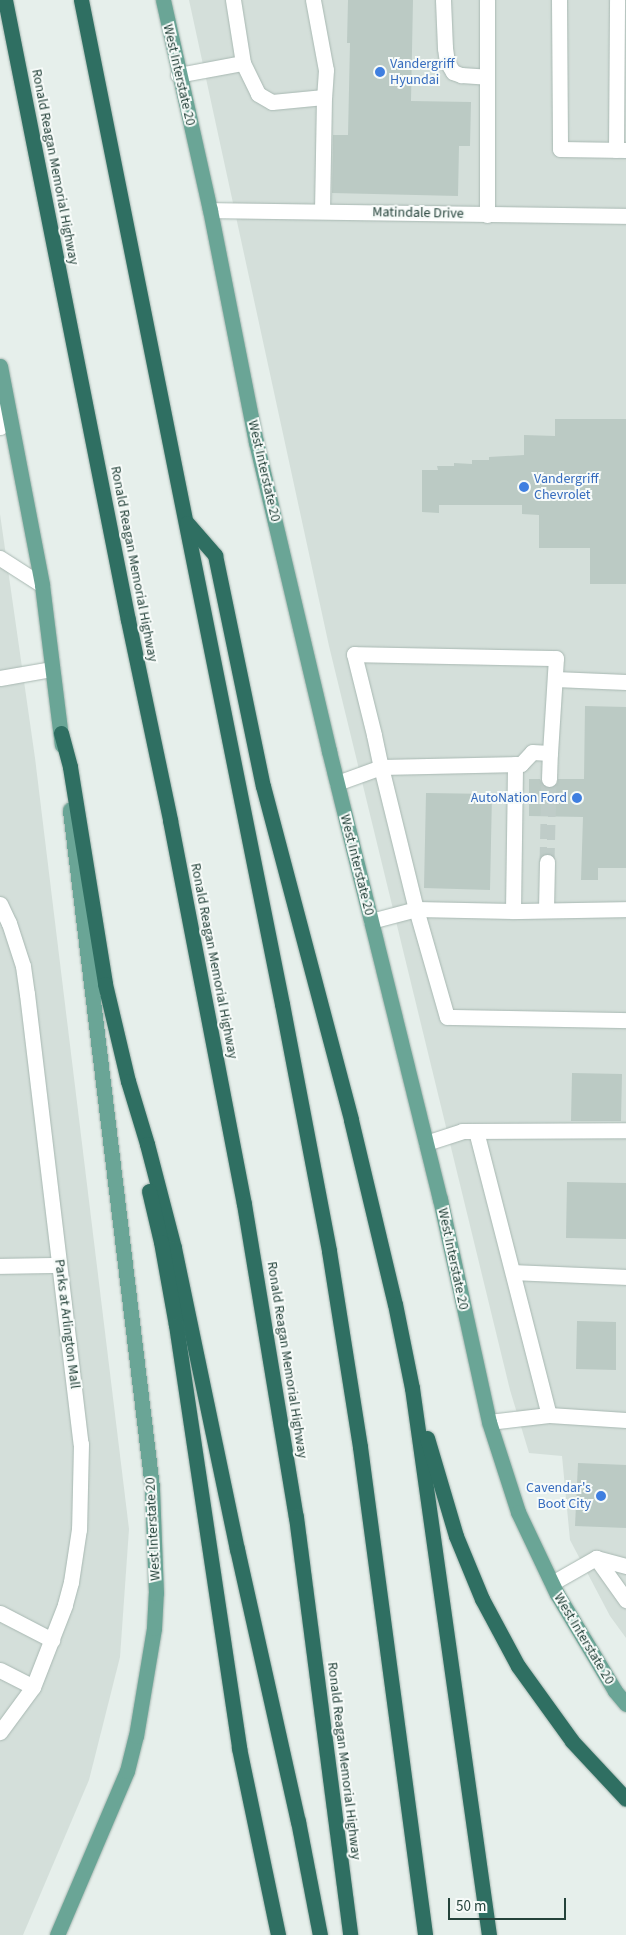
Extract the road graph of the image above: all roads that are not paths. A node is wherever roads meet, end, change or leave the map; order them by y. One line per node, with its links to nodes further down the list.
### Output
1 (5, 0): 69 (highway, Ronald Reagan Memorial Highway)
2 (81, 0): 22 (highway)
3 (163, 0): 11 (main road, West Interstate 20)
4 (233, 0): 10 (street)
5 (312, 0): 13 (street)
6 (443, 0): 12 (street)
7 (487, 0): 12 (street)
8 (559, 0): 14 (street)
9 (617, 0): 14 (street)
10 (243, 63): 11 (street); 13 (street)
11 (178, 74): 15 (main road, West Interstate 20)
12 (487, 77): 17 (street)
13 (324, 97): 16 (street)
14 (621, 150)
15 (210, 210): 16 (street, Matindale Drive); 34 (main road, West Interstate 20)
16 (322, 211): 17 (street, Matindale Drive)
17 (487, 214): 18 (street, Matindale Drive)
18 (626, 216)
19 (0, 366): 20 (main road, West Interstate 20)
20 (5, 392): 21 (street); 24 (main road, West Interstate 20)
21 (0, 427)
22 (186, 522): 51 (highway); 70 (highway)
23 (0, 558): 24 (street)
24 (42, 585): 25 (main road, West Interstate 20)
25 (52, 669): 26 (street); 29 (main road, West Interstate 20)
26 (0, 678)
27 (555, 679): 28 (street); 30 (street); 32 (street)
28 (626, 682)
29 (61, 734): 43 (highway); 66 (main road, West Interstate 20)
30 (550, 753): 31 (street); 33 (street)
31 (515, 764): 32 (street); 40 (street)
32 (381, 767): 34 (street); 37 (street)
33 (549, 779)
34 (337, 784): 41 (main road, West Interstate 20)
35 (547, 862): 39 (street)
36 (0, 904): 47 (street, Parks at Arlington Mall)
37 (416, 909): 40 (street); 41 (street); 42 (street)
38 (622, 909): 39 (street)
39 (546, 910): 40 (street)
40 (513, 911)
41 (371, 921): 46 (main road, West Interstate 20)
42 (626, 1020)
43 (128, 1081): 67 (highway); 68 (highway)
44 (626, 1130): 45 (street)
45 (476, 1131): 46 (street); 49 (street)
46 (426, 1142): 54 (main road, West Interstate 20)
47 (59, 1265): 48 (street); 60 (street, Parks at Arlington Mall)
48 (0, 1266)
49 (513, 1272): 50 (street); 52 (street)
50 (626, 1277)
51 (412, 1388): 65 (highway); 71 (highway)
52 (549, 1415): 53 (street); 54 (street)
53 (626, 1420)
54 (489, 1422): 57 (main road, West Interstate 20)
55 (596, 1558): 56 (street); 57 (street); 58 (street)
56 (626, 1566)
57 (552, 1583): 63 (main road, West Interstate 20)
58 (626, 1600)
59 (0, 1612): 60 (street)
60 (52, 1640): 62 (street, Parks at Arlington Mall)
61 (0, 1670): 62 (street)
62 (33, 1687): 64 (street, Parks at Arlington Mall)
63 (626, 1704)
64 (0, 1732)
65 (626, 1799)
66 (58, 1935)
67 (278, 1935)
68 (320, 1935)
69 (350, 1935)
70 (425, 1935)
71 (489, 1935)

